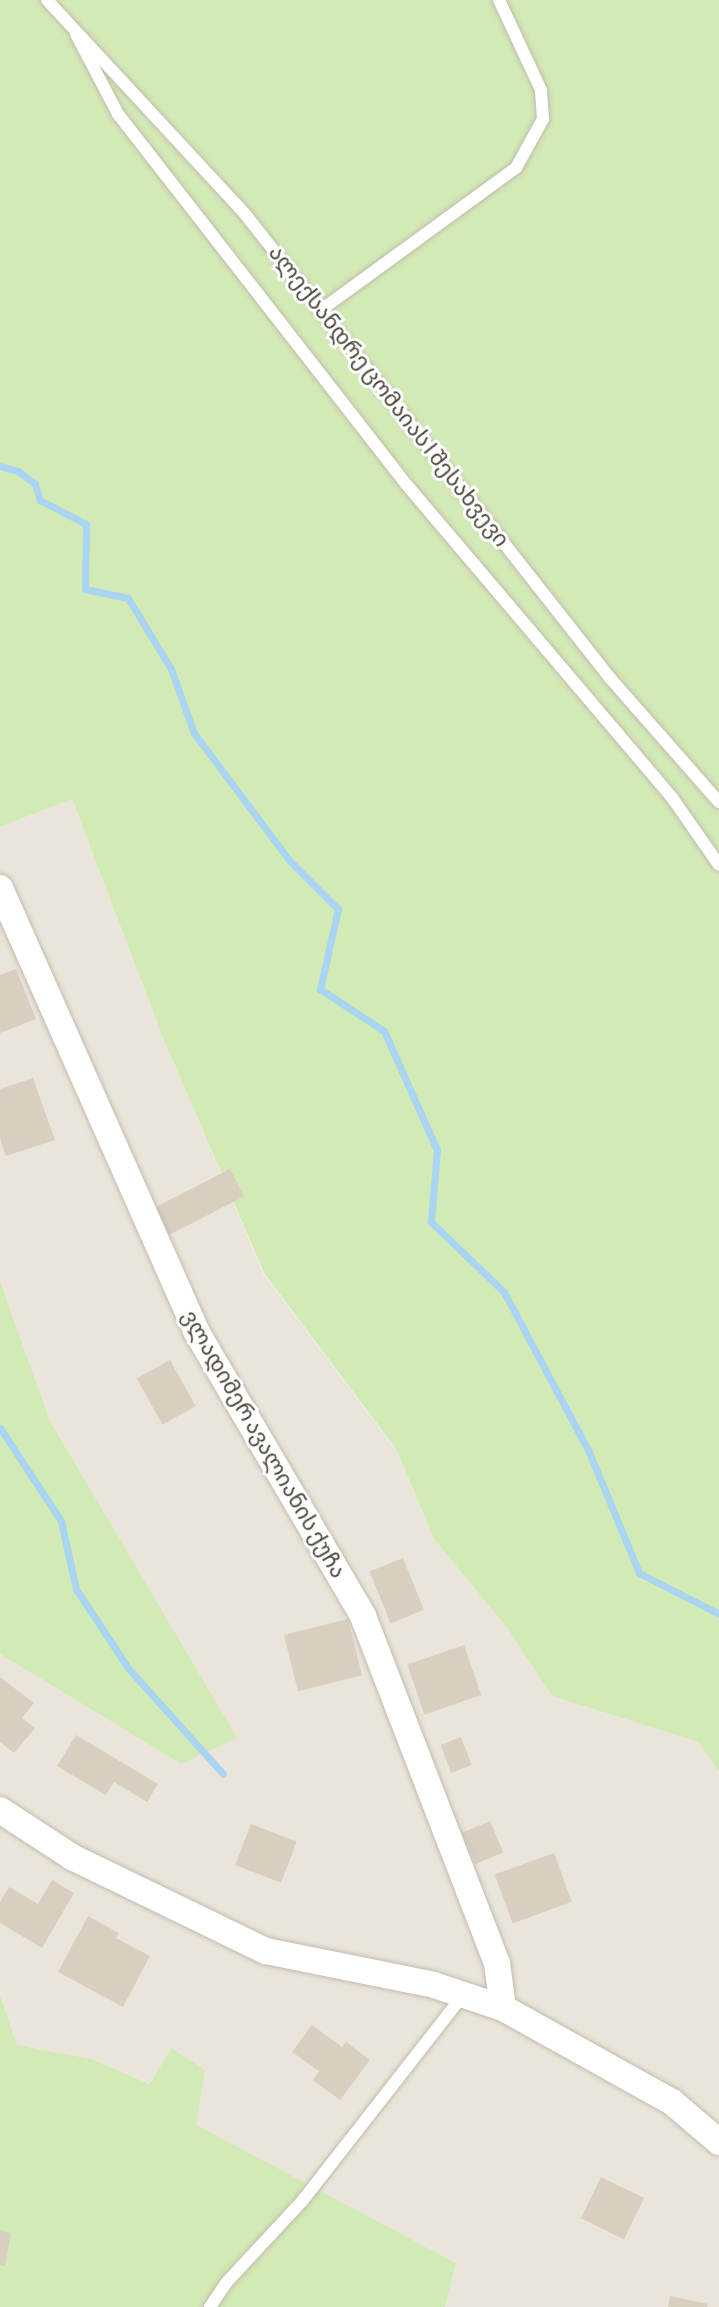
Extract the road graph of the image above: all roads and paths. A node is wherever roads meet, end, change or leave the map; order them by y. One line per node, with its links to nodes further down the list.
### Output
1 (47, 0): 3 (lane, ალექსანდრე ცომაიას I შესახვევი)
2 (499, 0): 4 (lane)
3 (76, 34): 4 (lane, ალექსანდრე ცომაიას I შესახვევი); 6 (lane)
4 (321, 310): 5 (lane, ალექსანდრე ცომაიას I შესახვევი)
5 (719, 802)
6 (719, 865)
7 (0, 888): 10 (street, ვლადიმერ ავალიანის ქუჩა)
8 (0, 1810): 9 (street)
9 (463, 1995): 10 (street); 12 (lane)
10 (503, 2008): 11 (street)
11 (719, 2142)
12 (210, 2307)

